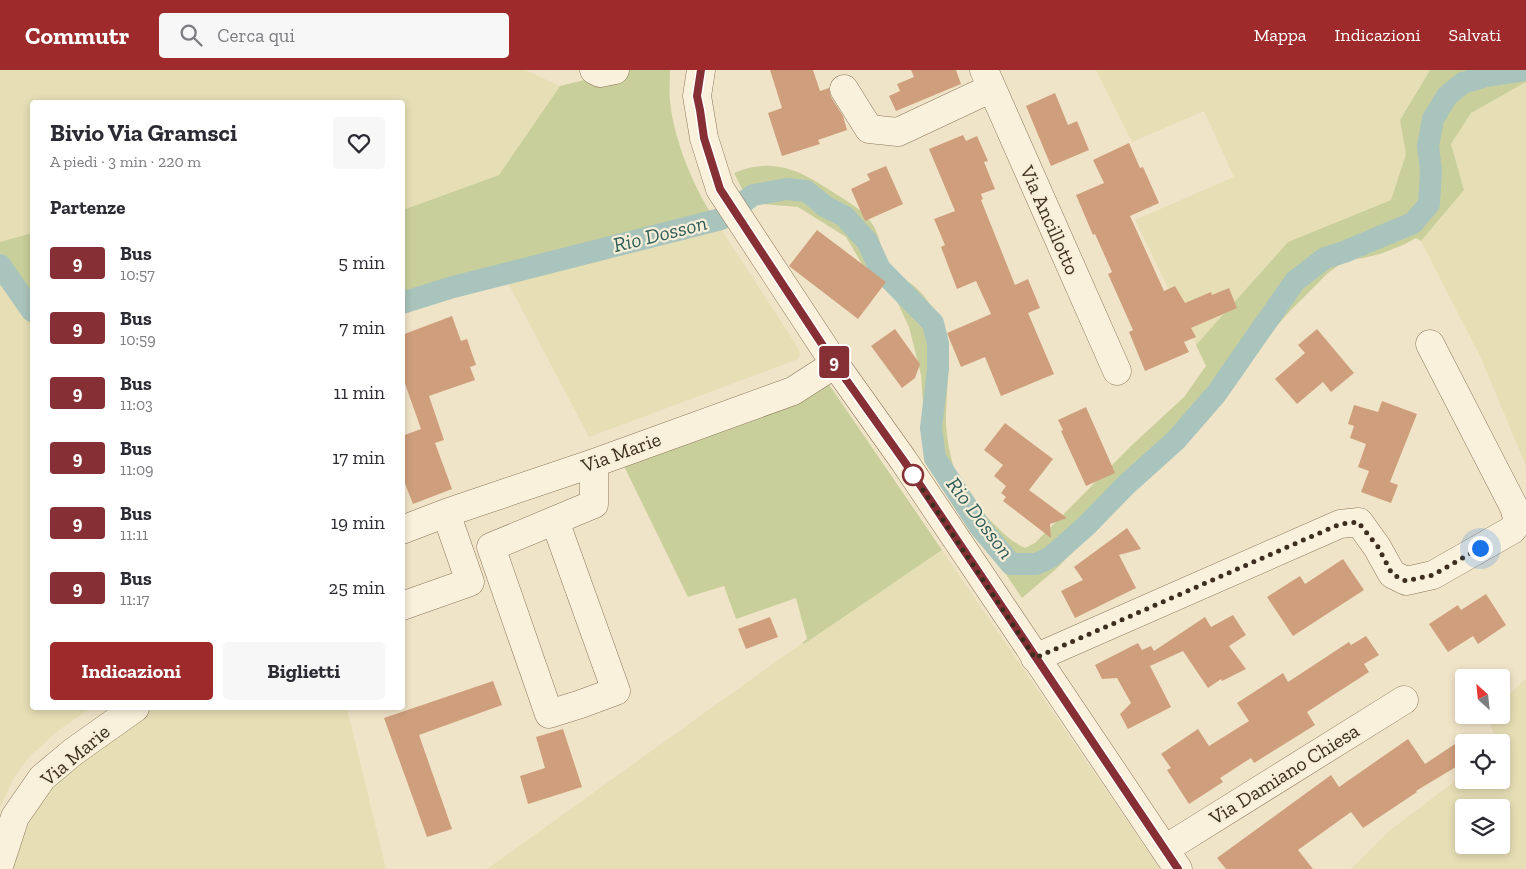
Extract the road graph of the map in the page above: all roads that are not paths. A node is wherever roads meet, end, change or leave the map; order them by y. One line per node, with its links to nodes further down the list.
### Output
1 (594, 70): 2 (street)
2 (615, 70)
3 (701, 70): 7 (street)
4 (988, 79): 5 (street); 8 (street, Via Ancillotto)
5 (844, 89)
6 (1430, 344): 14 (street)
7 (835, 364): 9 (street, Via Marie); 14 (street)
8 (1117, 371)
9 (594, 463): 10 (street, Via Marie); 11 (street)
10 (446, 512): 12 (street, Via Marie); 13 (street)
11 (555, 521): 11 (street)
12 (405, 529)
13 (405, 605)
14 (1035, 658): 17 (street)
15 (1404, 700): 17 (street, Via Damiano Chiesa)
16 (132, 710): 18 (street, Via Marie)
17 (1172, 859)
18 (0, 863)

